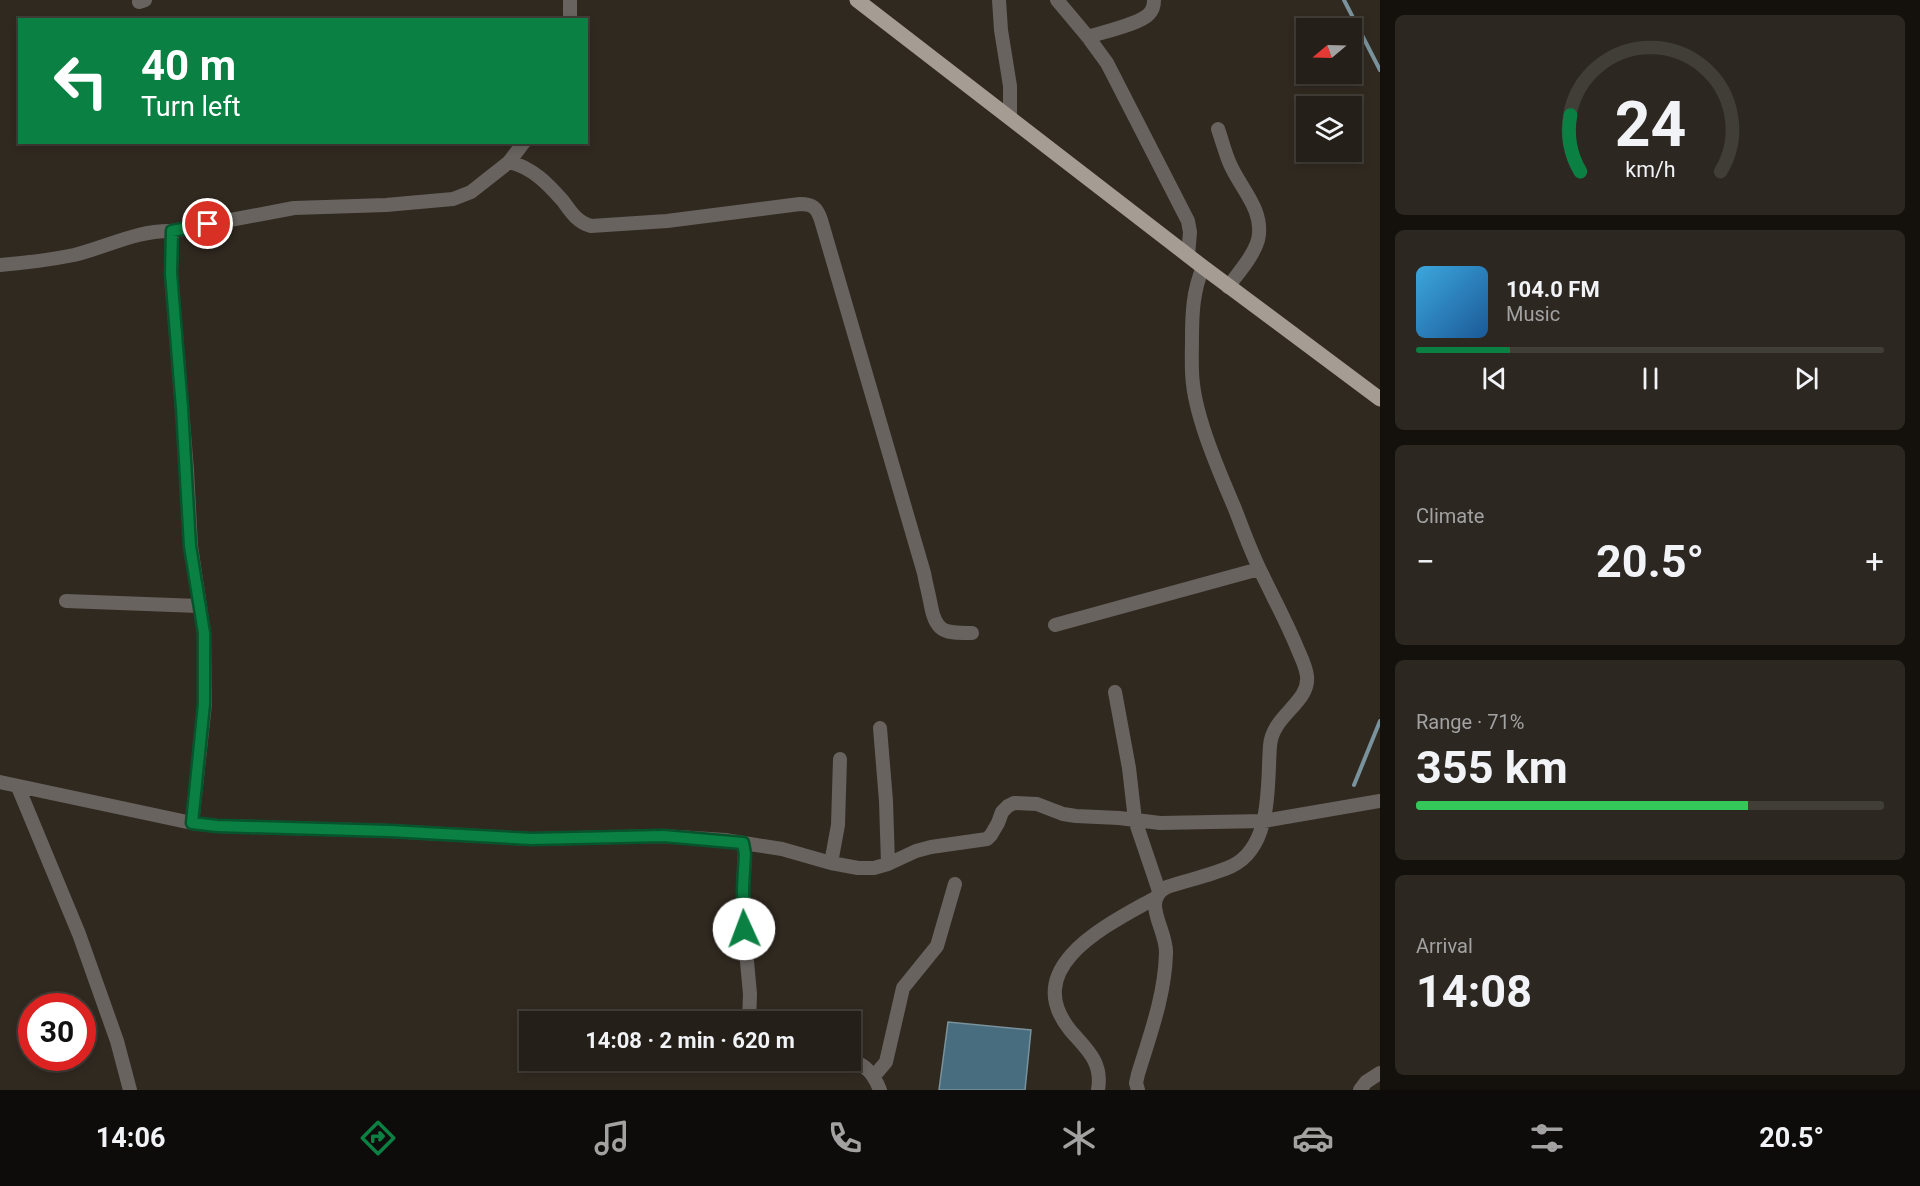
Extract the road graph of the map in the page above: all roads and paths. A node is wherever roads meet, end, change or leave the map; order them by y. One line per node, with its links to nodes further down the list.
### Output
1 (570, 0): 6 (street)
2 (857, 0): 8 (main road)
3 (999, 0): 8 (street)
4 (1057, 0): 7 (street)
5 (1154, 0): 7 (street)
6 (570, 18)
7 (1088, 37): 13 (street)
8 (1010, 117): 13 (main road)
9 (1218, 129): 16 (street)
10 (522, 144): 11 (street)
11 (509, 162): 12 (street); 22 (street)
12 (172, 231): 14 (street); 20 (street)
13 (1188, 256): 15 (main road)
14 (0, 264)
15 (1203, 267): 16 (main road); 18 (street)
16 (1228, 287): 17 (main road)
17 (1380, 399)
18 (1259, 569): 21 (street); 30 (street)
19 (66, 601): 20 (street)
20 (199, 606): 31 (street)
21 (1055, 625)
22 (972, 633)
23 (1115, 692): 29 (street)
24 (880, 728): 34 (street)
25 (840, 759): 33 (street)
26 (0, 782): 27 (street)
27 (18, 787): 31 (street); 41 (street)
28 (1380, 801): 30 (street)
29 (1135, 820): 30 (street); 34 (street); 36 (street)
30 (1264, 821): 36 (street)
31 (192, 823): 32 (street)
32 (743, 843): 33 (street); 37 (street)
33 (831, 863): 34 (street)
34 (888, 864)
35 (955, 884): 40 (street)
36 (1157, 894): 43 (street); 44 (street)
37 (749, 1011)
38 (861, 1065): 40 (street)
39 (1380, 1073): 45 (street)
40 (874, 1076): 42 (street)
41 (130, 1090)
42 (880, 1090)
43 (1098, 1090)
44 (1138, 1090)
45 (1360, 1090)

